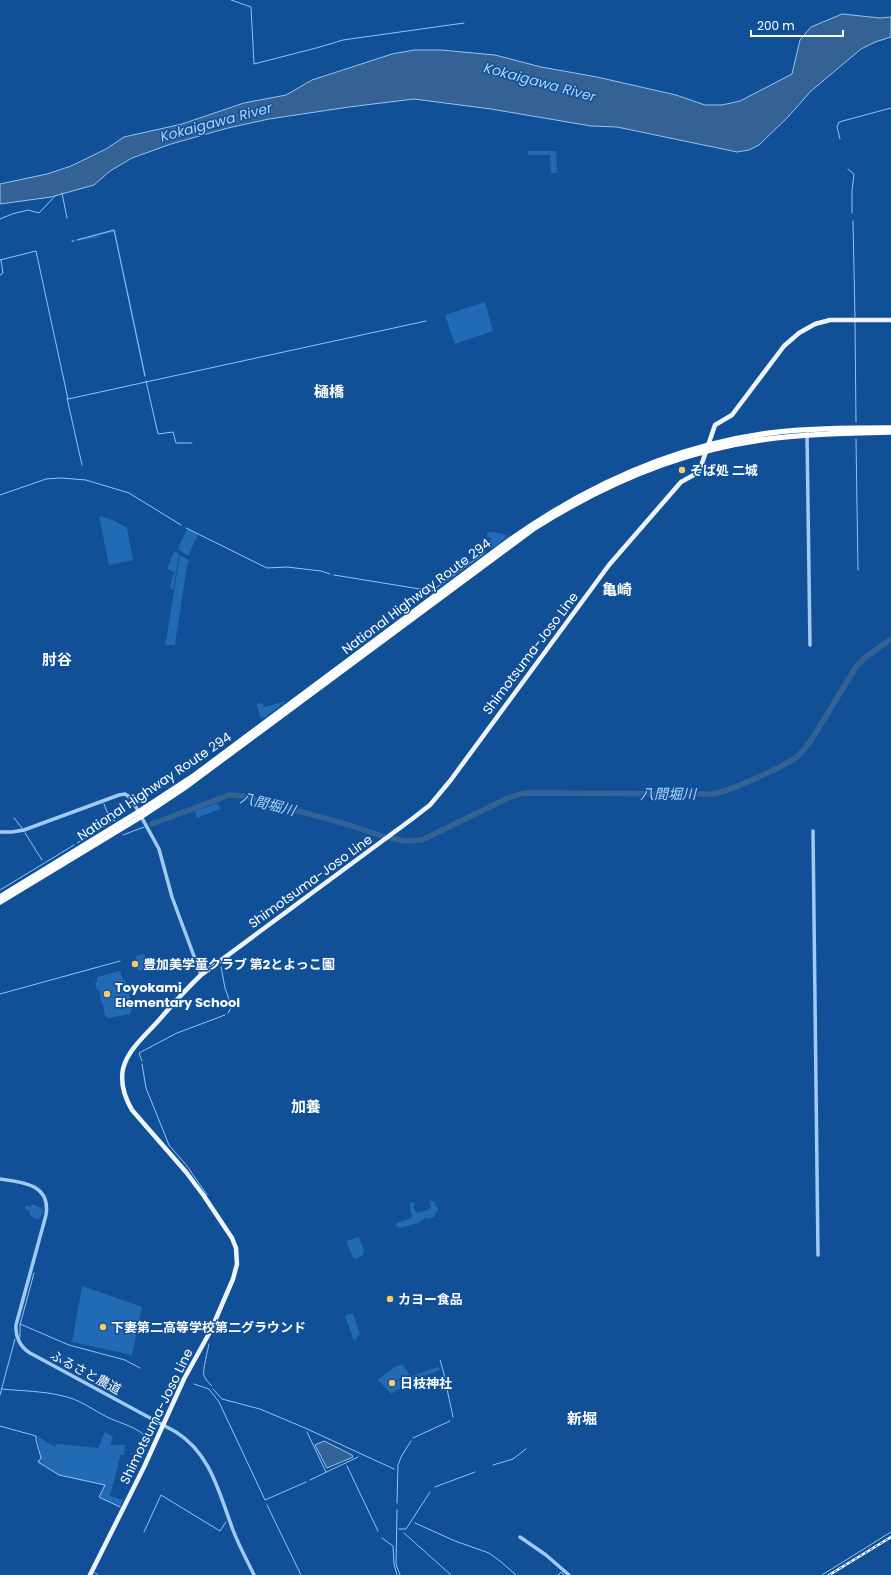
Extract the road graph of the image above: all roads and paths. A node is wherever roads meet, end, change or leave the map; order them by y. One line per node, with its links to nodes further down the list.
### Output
1 (891, 320): 5 (main road, Shimotsuma-Joso Line)
2 (891, 428): 3 (highway, National Highway Route 294)
3 (807, 432): 4 (highway, National Highway Route 294); 5 (highway, National Highway Route 294); 6 (street)
4 (891, 432)
5 (707, 448): 7 (highway, National Highway Route 294); 12 (main road, Shimotsuma-Joso Line)
6 (810, 645)
7 (141, 814): 9 (street); 10 (highway, National Highway Route 294); 11 (highway, National Highway Route 294); 12 (street)
8 (813, 831): 14 (street)
9 (0, 832)
10 (0, 897)
11 (0, 902)
12 (201, 975): 15 (main road, Shimotsuma-Joso Line)
13 (0, 1178): 15 (street, ふるさと農道)
14 (818, 1254)
15 (163, 1425): 17 (main road, Shimotsuma-Joso Line); 18 (street, ふるさと農道)
16 (520, 1537): 19 (street)
17 (90, 1575)
18 (254, 1575)
19 (569, 1575)

